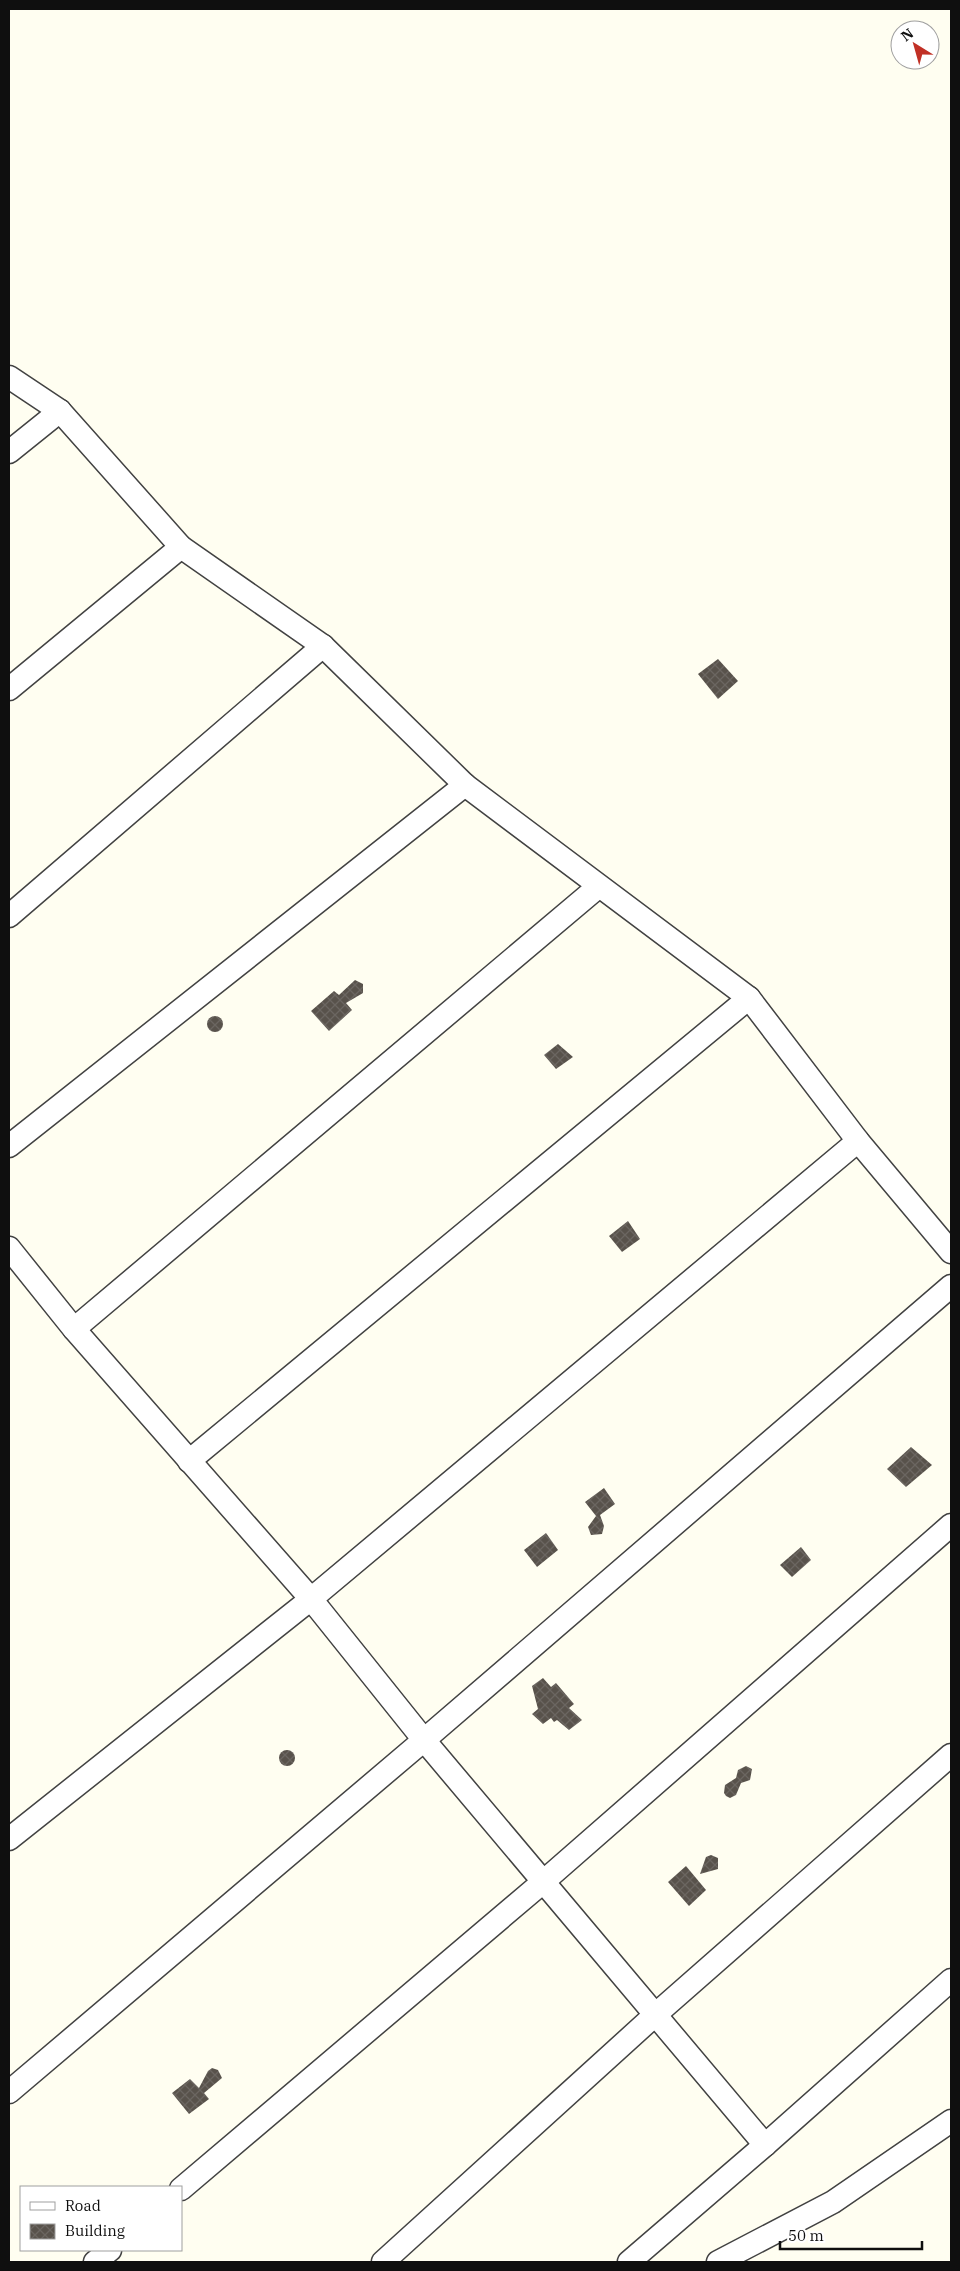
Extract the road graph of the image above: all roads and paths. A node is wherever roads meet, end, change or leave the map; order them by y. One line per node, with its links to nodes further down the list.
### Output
1 (9, 377): 2 (street)
2 (60, 411): 3 (street); 4 (street)
3 (9, 452)
4 (181, 547): 5 (street); 6 (street)
5 (323, 646): 7 (street); 9 (street)
6 (9, 689)
7 (465, 785): 8 (street); 12 (street)
8 (598, 887): 10 (street); 16 (street)
9 (9, 916)
10 (749, 998): 11 (street); 17 (street)
11 (858, 1141): 14 (street); 19 (street)
12 (9, 1146)
13 (9, 1248): 16 (street)
14 (951, 1252)
15 (951, 1286): 20 (street)
16 (74, 1329): 17 (street)
17 (189, 1461): 19 (street)
18 (951, 1525): 23 (street)
19 (311, 1599): 20 (street); 22 (street)
20 (424, 1740): 23 (street); 26 (street)
21 (951, 1755): 25 (street)
22 (9, 1838)
23 (543, 1882): 25 (street); 29 (street)
24 (951, 1980): 28 (street)
25 (655, 2015): 28 (street); 32 (street)
26 (9, 2092)
27 (951, 2121): 34 (street)
28 (765, 2145): 33 (street)
29 (182, 2188)
30 (109, 2251): 31 (street)
31 (95, 2262)
32 (383, 2262)
33 (629, 2262)
34 (718, 2262)

